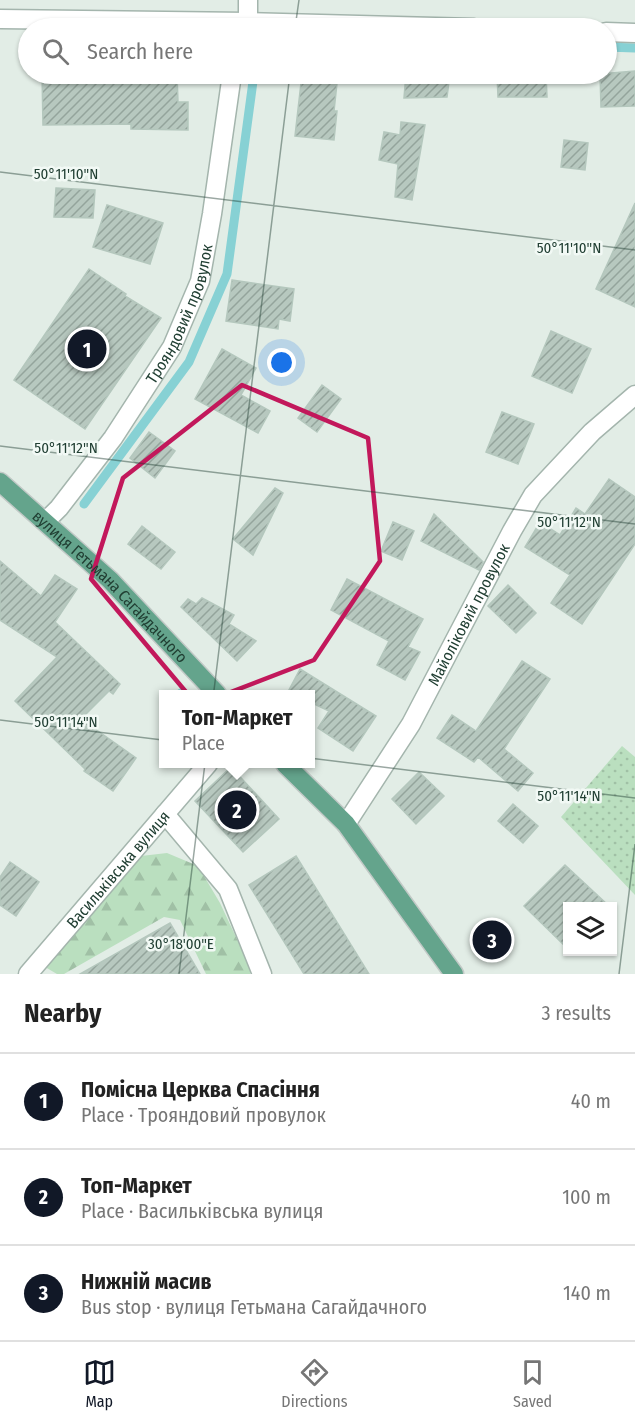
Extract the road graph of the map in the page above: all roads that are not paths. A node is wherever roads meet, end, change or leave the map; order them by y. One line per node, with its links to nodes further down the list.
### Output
1 (248, 0): 2 (street)
2 (247, 18)
3 (0, 19): 4 (street)
4 (18, 19)
5 (617, 32): 6 (street)
6 (635, 33)
7 (231, 84): 10 (street, Трояндовий провулок)
8 (635, 395): 15 (street, Майоліковий провулок)
9 (0, 482): 10 (main road, вулиця Гетьмана Сагайдачного)
10 (46, 521): 11 (main road, вулиця Гетьмана Сагайдачного)
11 (213, 690)
12 (205, 768): 14 (street, Васильківська вулиця)
13 (289, 768): 15 (main road)
14 (165, 814): 16 (street, Васильківська вулиця); 17 (street)
15 (346, 824): 18 (main road)
16 (28, 974)
17 (262, 974)
18 (454, 974)

